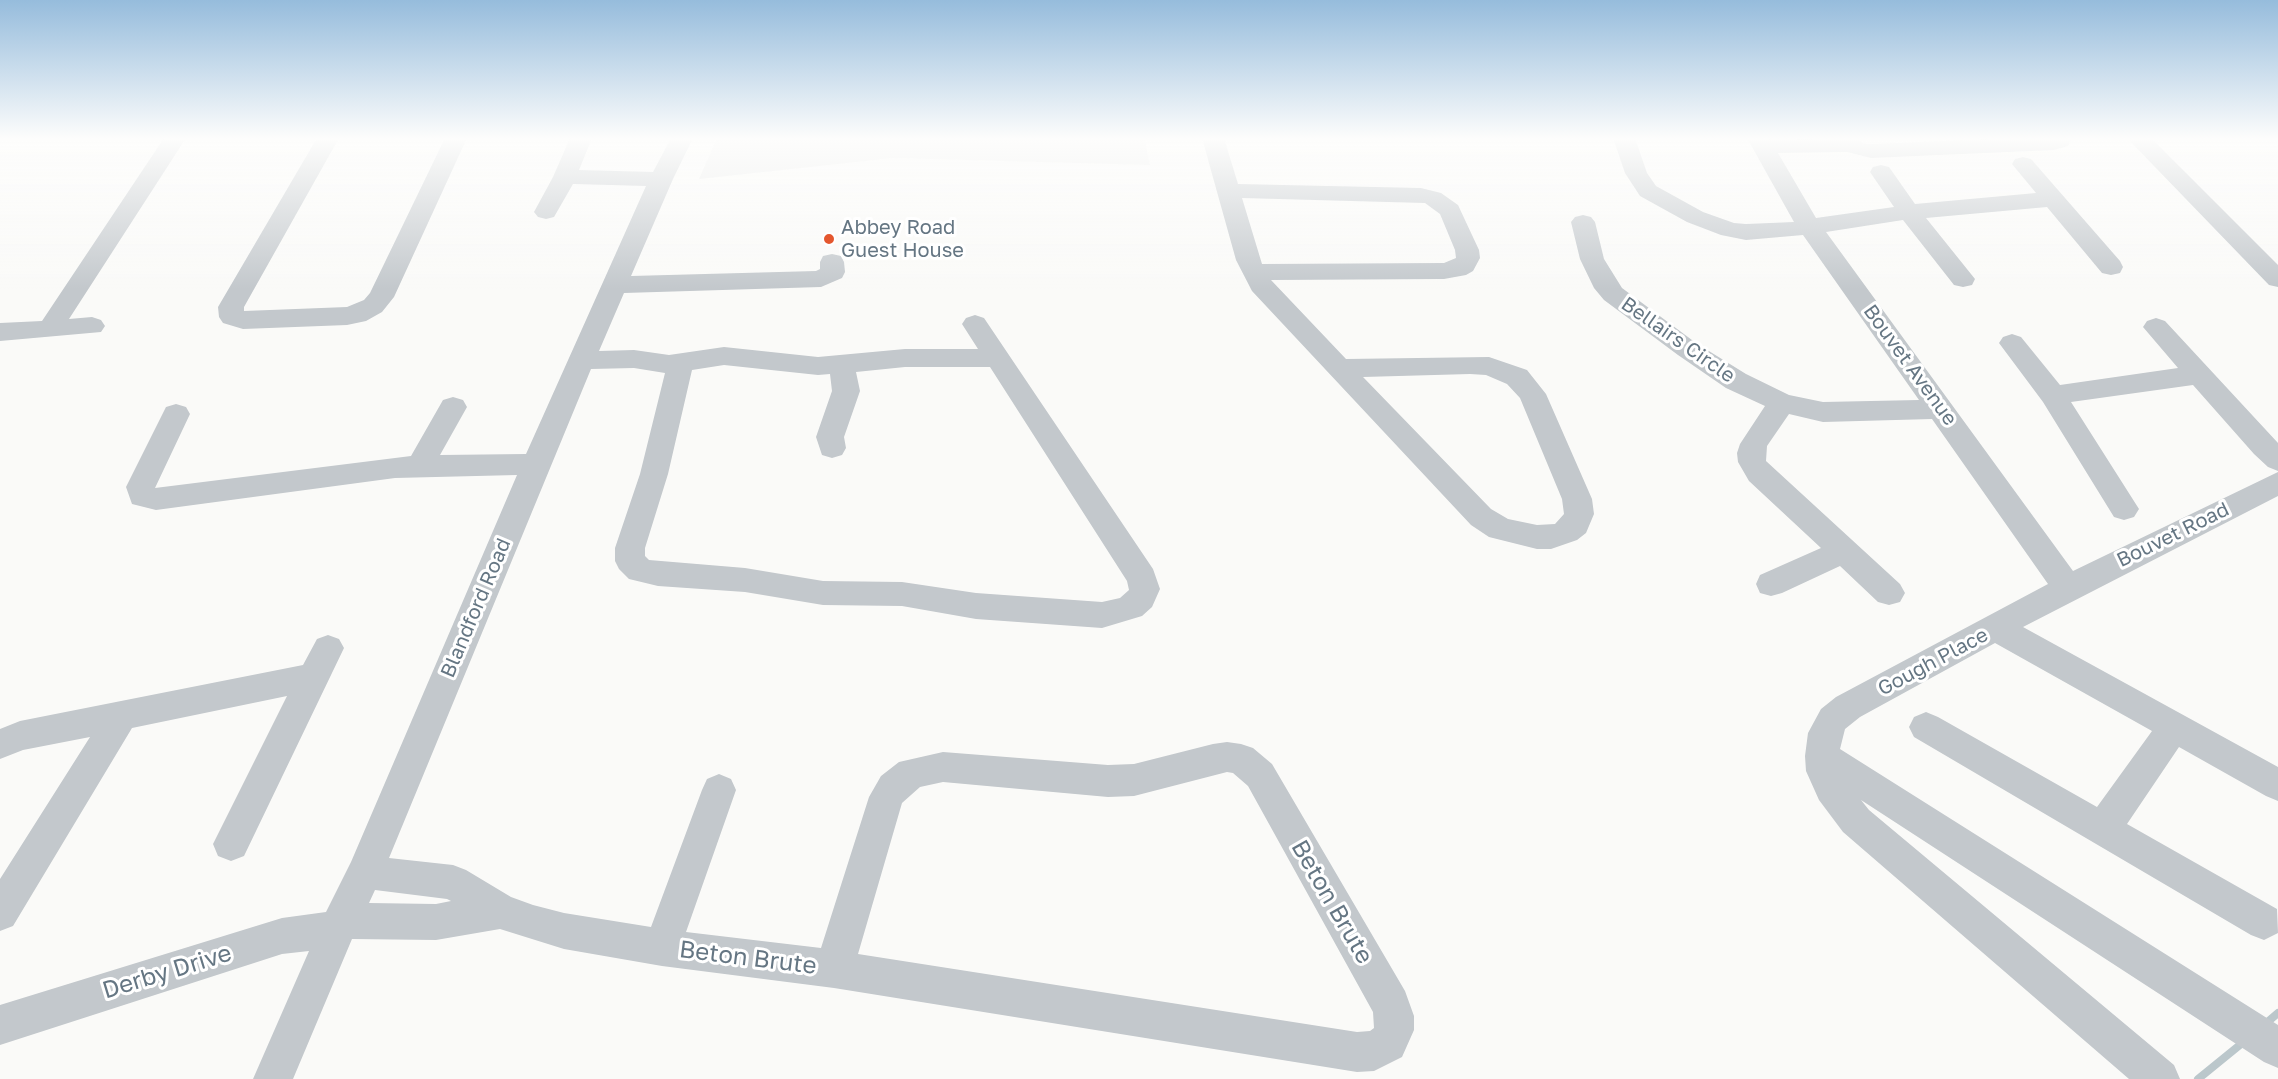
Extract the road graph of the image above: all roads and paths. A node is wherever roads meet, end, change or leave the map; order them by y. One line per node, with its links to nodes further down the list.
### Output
1 (142, 188): 26 (street)
2 (299, 188): 3 (street)
3 (432, 188)
4 (559, 188): 14 (street)
5 (657, 188): 22 (street, Blandford Road)
6 (1646, 188): 16 (street)
7 (1787, 188): 16 (street, Bouvet Avenue)
8 (1892, 188): 13 (street)
9 (2044, 188): 12 (street)
10 (2188, 188): 21 (street)
11 (1229, 191): 19 (street); 19 (street)
12 (2053, 199): 13 (street); 18 (street)
13 (1909, 212): 16 (street); 20 (street)
14 (546, 213)
15 (1583, 222): 36 (street, Bellairs Circle)
16 (1809, 226): 38 (street, Bouvet Avenue)
17 (832, 262): 22 (street)
18 (2111, 267)
19 (1254, 272): 32 (street)
20 (1963, 279)
21 (2278, 279)
22 (615, 285): 33 (street, Blandford Road)
23 (975, 324): 29 (street)
24 (92, 326): 26 (street)
25 (2156, 327): 34 (street)
26 (50, 328): 27 (street)
27 (0, 332)
28 (2012, 344): 35 (street)
29 (998, 358): 30 (street); 31 (street)
30 (675, 364): 31 (street); 33 (street)
31 (842, 365): 40 (street)
32 (1340, 368): 32 (street)
33 (579, 369): 42 (street, Blandford Road)
34 (2199, 375): 35 (street); 41 (street)
35 (2053, 395): 45 (street)
36 (1782, 403): 38 (street, Bellairs Circle); 46 (street)
37 (453, 407): 43 (street)
38 (1941, 409): 48 (street, Bouvet Avenue)
39 (176, 414): 43 (street)
40 (832, 448)
41 (2278, 460)
42 (536, 464): 43 (street); 60 (street, Blandford Road)
43 (420, 465)
44 (2278, 483): 48 (street, Bouvet Road)
45 (2124, 508)
46 (1843, 551): 47 (street); 49 (street)
47 (1771, 584)
48 (2068, 588): 50 (street, Gough Place)
49 (1889, 593)
50 (1997, 628): 52 (street); 55 (street, Gough Place)
51 (121, 716): 54 (street); 59 (street); 62 (street)
52 (2175, 726): 56 (street); 58 (street)
53 (1926, 727): 58 (street)
54 (0, 744)
55 (1822, 756): 68 (street); 69 (street)
56 (2278, 785)
57 (719, 790): 65 (street, Beton Brute)
58 (2103, 828): 63 (street)
59 (231, 844)
60 (364, 872): 61 (street, Beton Brute); 64 (street, Blandford Road)
61 (500, 911): 64 (street, Beton Brute); 65 (street, Beton Brute)
62 (0, 914)
63 (2264, 922)
64 (339, 925): 67 (street, Derby Drive); 70 (street, Blandford Road)
65 (662, 947): 66 (street, Beton Brute)
66 (834, 969): 66 (street, Beton Brute)
67 (0, 1025)
68 (2276, 1047)
69 (2148, 1069)
70 (273, 1079)

